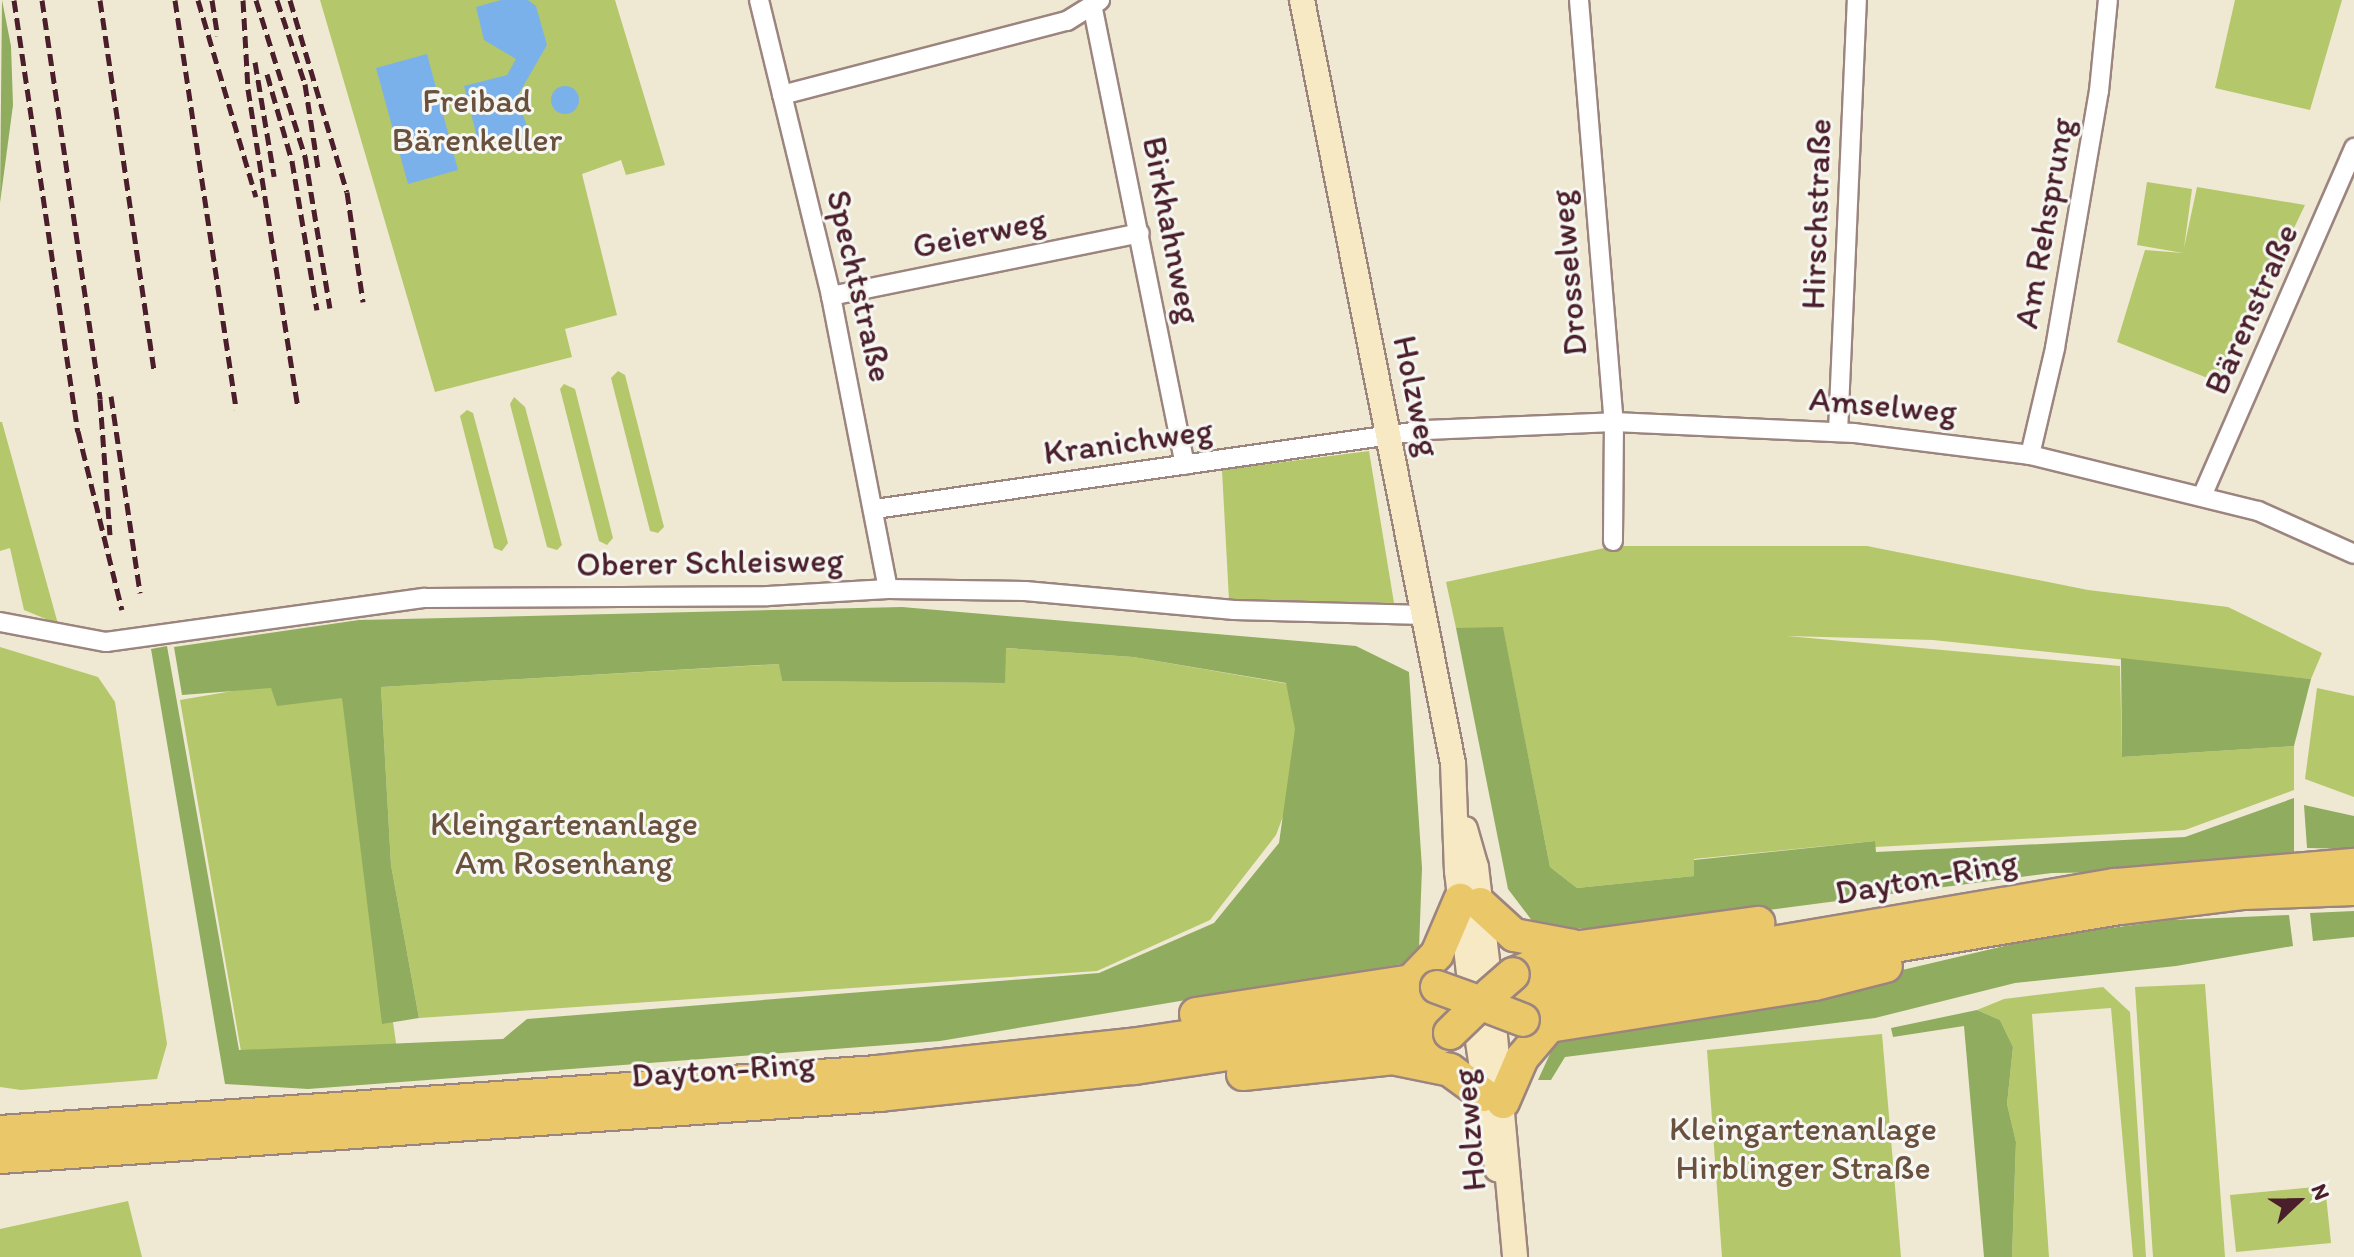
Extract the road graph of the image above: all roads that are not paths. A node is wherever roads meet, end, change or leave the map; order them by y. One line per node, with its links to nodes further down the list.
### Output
1 (759, 0): 7 (street, Spechtstraße)
2 (1302, 0): 13 (street, Holzweg)
3 (1579, 0): 11 (street, Drosselweg)
4 (1857, 0): 12 (street, Hirschstraße)
5 (2108, 0): 14 (street, Am Rehsprung)
6 (1096, 4): 7 (street); 9 (street, Birkhahnweg)
7 (782, 95): 10 (street, Spechtstraße)
8 (2354, 148): 16 (street, Bärenstraße)
9 (1140, 233): 10 (street, Geierweg); 15 (street, Birkhahnweg)
10 (831, 296): 17 (street, Spechtstraße)
11 (1614, 422): 12 (street, Amselweg); 13 (street, Amselweg); 18 (street, Drosselweg)
12 (1838, 432): 14 (street, Amselweg)
13 (1390, 436): 15 (street, Kranichweg); 21 (street, Holzweg)
14 (2030, 455): 16 (street, Amselweg)
15 (1185, 465): 17 (street, Kranichweg)
16 (2203, 494): 19 (street, Amselweg)
17 (875, 509): 20 (street, Spechtstraße)
18 (1613, 541)
19 (2354, 554)
20 (888, 589): 21 (street, Oberer Schleisweg); 22 (street, Oberer Schleisweg)
21 (1425, 615): 25 (street, Holzweg)
22 (0, 622)
23 (2354, 865): 26 (highway, Dayton-Ring)
24 (2354, 889): 26 (highway, Dayton-Ring)
25 (1470, 902): 27 (highway); 28 (street, Holzweg); 28 (highway)
26 (2036, 909): 27 (highway); 28 (highway, Dayton-Ring); 28 (highway)
27 (1580, 947): 28 (highway)
28 (1481, 1003): 29 (highway); 30 (highway, Dayton-Ring); 30 (highway); 31 (street, Holzweg); 31 (highway)
29 (1394, 1058): 30 (highway); 31 (highway)
30 (1014, 1070): 33 (highway, Dayton-Ring)
31 (1493, 1098): 37 (street, Holzweg)
32 (0, 1111): 33 (highway)
33 (232, 1129): 34 (highway, Dayton-Ring); 35 (highway, Dayton-Ring); 36 (highway)
34 (0, 1132)
35 (0, 1157)
36 (0, 1178)
37 (1515, 1257)

